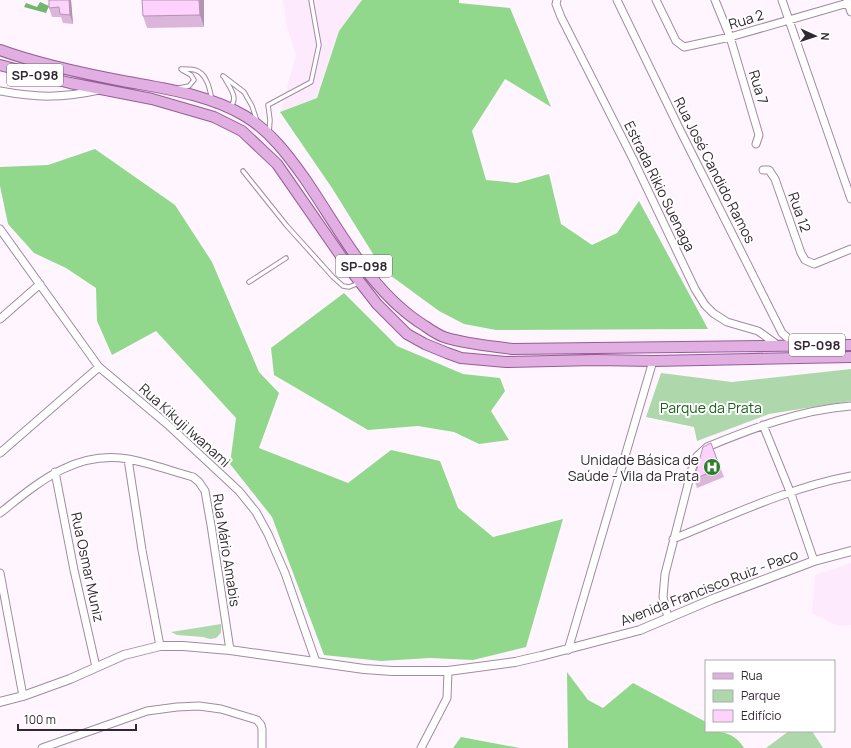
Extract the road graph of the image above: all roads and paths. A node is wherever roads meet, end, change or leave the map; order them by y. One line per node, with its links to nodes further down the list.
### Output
1 (311, 0): 19 (lane)
2 (617, 0): 34 (street, Rua José Candido Ramos)
3 (656, 0): 10 (street, Rua 2)
4 (715, 0): 10 (street, Rua 7)
5 (782, 0): 9 (street)
6 (555, 1): 33 (street, Estrada Rikio Suenaga)
7 (848, 1): 8 (street); 9 (street, Rua 2)
8 (851, 12)
9 (788, 19): 10 (street, Rua 2); 23 (street)
10 (730, 37): 20 (street, Rua 7)
11 (0, 50): 14 (main road, SP-098)
12 (0, 65): 13 (main road, SP-098)
13 (103, 89): 15 (street); 29 (main road, SP-098)
14 (166, 89): 16 (main road, SP-098); 16 (lane)
15 (0, 91)
16 (212, 101): 17 (main road, SP-098)
17 (228, 107): 18 (main road, SP-098); 18 (lane)
18 (259, 125): 19 (main road, SP-098)
19 (269, 134): 33 (main road, SP-098)
20 (756, 144)
21 (243, 170): 29 (lane)
22 (762, 170): 26 (street, Rua 12)
23 (851, 199)
24 (0, 229): 25 (street, Rua Kikuji Iwanami)
25 (3, 240): 30 (street, Rua Kikuji Iwanami)
26 (851, 249)
27 (286, 258): 28 (lane)
28 (249, 282)
29 (360, 283): 37 (main road, SP-098)
30 (40, 284): 31 (street); 38 (street, Rua Kikuji Iwanami)
31 (0, 319)
32 (851, 345): 34 (main road, SP-098)
33 (779, 346): 34 (main road, SP-098)
34 (799, 346): 36 (street)
35 (851, 357): 36 (main road, SP-098)
36 (799, 358): 37 (main road, SP-098)
37 (653, 361): 54 (street)
38 (99, 367): 41 (street); 55 (street, Rua Kikuji Iwanami)
39 (851, 406): 40 (street)
40 (763, 425): 45 (street); 47 (street)
41 (0, 453)
42 (128, 459): 43 (street, Rua Mário Amabis); 52 (street); 53 (street, Rua Mário Amabis)
43 (55, 472): 46 (street, Rua Mário Amabis); 56 (street, Rua Osmar Muniz)
44 (851, 476): 45 (street)
45 (791, 494): 47 (street); 49 (street)
46 (0, 513)
47 (673, 539): 51 (street)
48 (851, 551): 49 (street, Avenida Francisco Ruiz - Paco)
49 (814, 561): 51 (street, Avenida Francisco Ruiz - Paco)
50 (0, 572): 58 (street)
51 (668, 618): 54 (street, Avenida Francisco Ruiz - Paco)
52 (160, 646): 53 (street, Avenida Francisco Ruiz - Paco); 56 (street, Avenida Francisco Ruiz - Paco)
53 (230, 650): 55 (street, Avenida Francisco Ruiz - Paco)
54 (568, 650): 57 (street, Avenida Francisco Ruiz - Paco)
55 (316, 662): 57 (street, Avenida Francisco Ruiz - Paco)
56 (96, 667): 58 (street, Avenida Francisco Ruiz - Paco)
57 (448, 671): 64 (street)
58 (23, 696): 59 (street, Avenida Francisco Ruiz - Paco)
59 (0, 702)
60 (262, 739): 61 (street); 62 (street); 63 (street)
61 (42, 748)
62 (259, 748)
63 (262, 748)
64 (421, 748)

